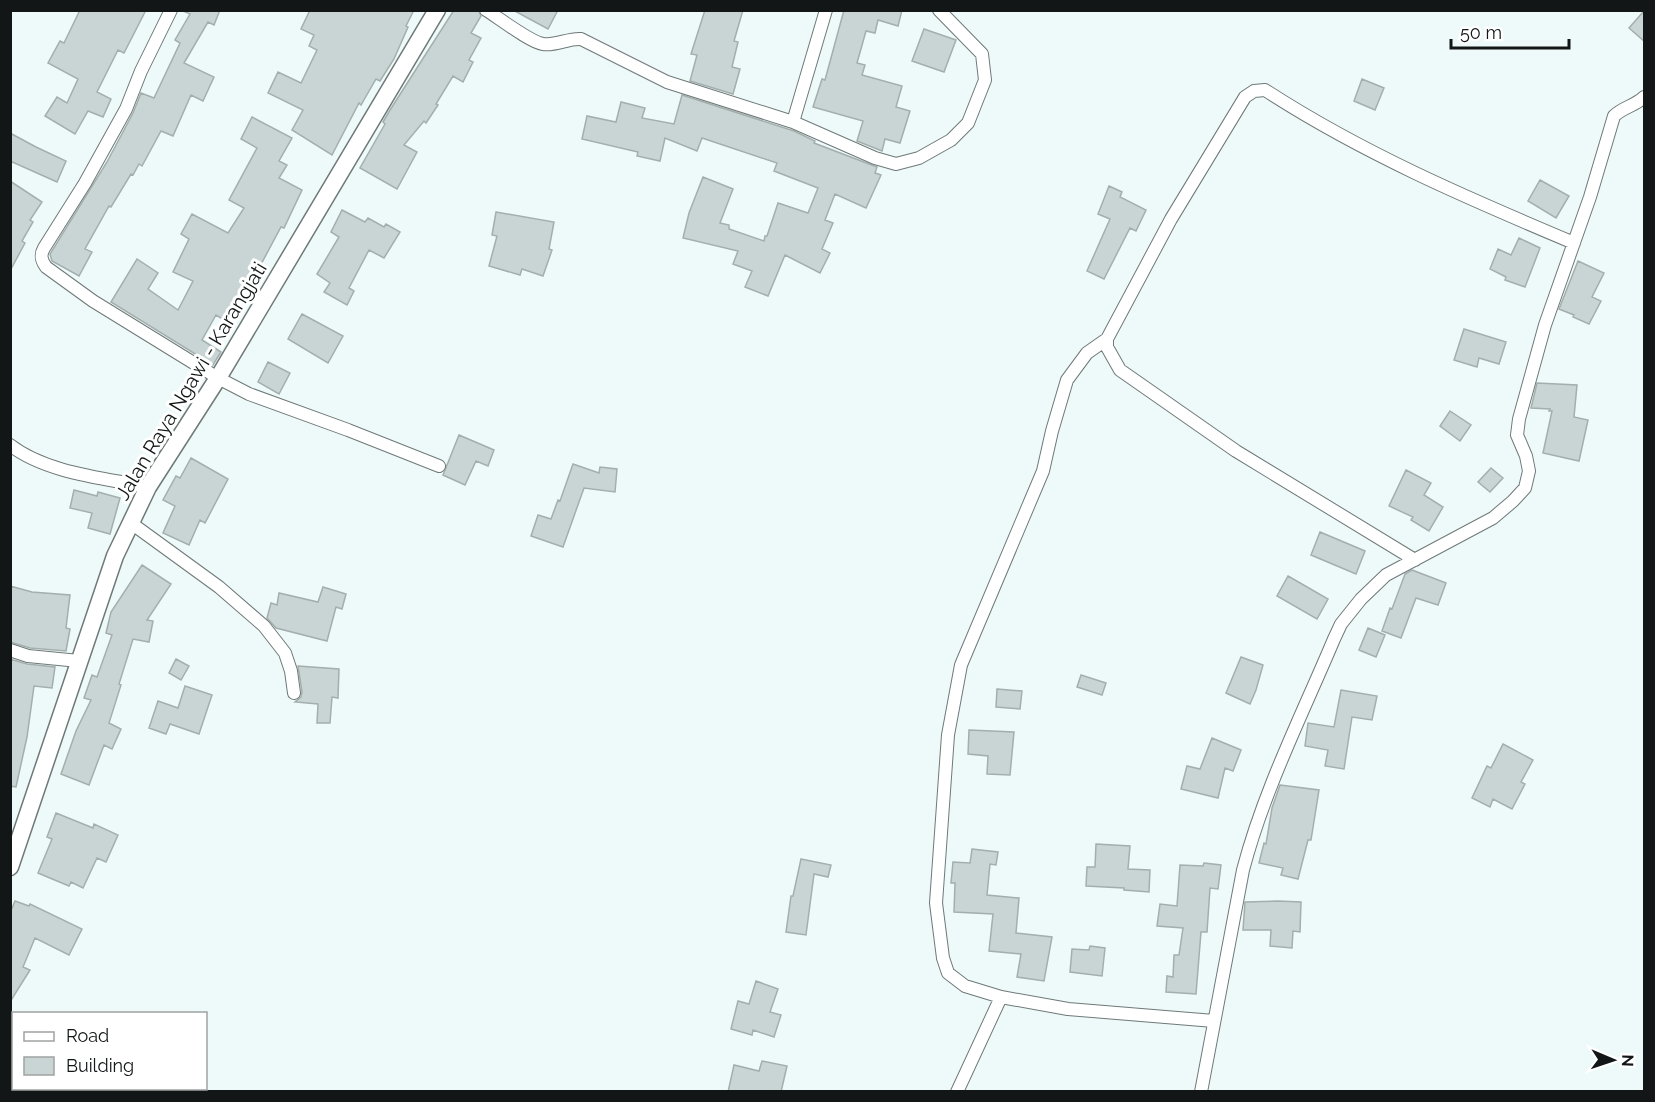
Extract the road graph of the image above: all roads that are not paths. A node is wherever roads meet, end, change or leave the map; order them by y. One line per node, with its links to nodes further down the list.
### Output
1 (171, 10): 10 (street)
2 (437, 10): 10 (main road, Jalan Raya Ngawi - Karangjati)
3 (486, 10): 7 (street)
4 (826, 10): 7 (street)
5 (939, 10): 7 (street)
6 (1644, 97): 8 (street)
7 (793, 122)
8 (1574, 243): 9 (street); 15 (street)
9 (1107, 339): 15 (street); 20 (street)
10 (218, 378): 12 (street); 13 (main road, Jalan Raya Ngawi - Karangjati)
11 (10, 445): 13 (street)
12 (439, 466)
13 (148, 487): 14 (main road, Jalan Raya Ngawi - Karangjati)
14 (131, 523): 17 (main road, Jalan Raya Ngawi - Karangjati); 18 (street)
15 (1415, 560): 21 (street)
16 (10, 650): 17 (street)
17 (79, 661): 19 (main road, Jalan Raya Ngawi - Karangjati)
18 (294, 693)
19 (10, 867)
20 (1001, 997): 21 (street); 22 (street)
21 (1214, 1021): 23 (street)
22 (957, 1092)
23 (1201, 1092)

